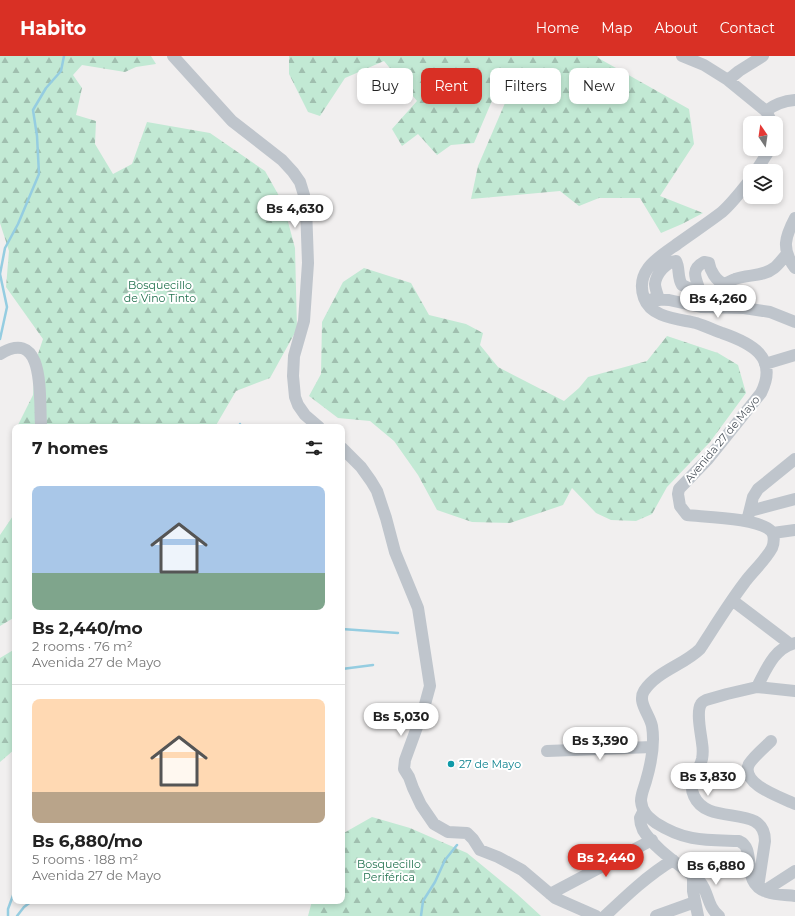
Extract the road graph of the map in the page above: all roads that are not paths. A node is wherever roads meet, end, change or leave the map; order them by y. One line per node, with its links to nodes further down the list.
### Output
1 (174, 56): 20 (street)
2 (682, 56): 4 (street)
3 (763, 56): 4 (street)
4 (728, 80): 6 (street)
5 (795, 100): 6 (street)
6 (766, 111): 7 (street)
7 (768, 116)
8 (743, 188): 13 (street)
9 (795, 218): 10 (street)
10 (791, 238): 11 (street)
11 (787, 254): 12 (street); 14 (street)
12 (795, 268)
13 (645, 299): 14 (street); 18 (street)
14 (659, 300): 15 (street)
15 (795, 322)
16 (0, 354): 19 (street)
17 (795, 355): 18 (street)
18 (765, 364): 24 (street, Avenida 27 de Mayo)
19 (41, 424)
20 (316, 424)
21 (345, 451): 41 (street)
22 (795, 458): 24 (street)
23 (795, 499): 24 (street)
24 (748, 516): 26 (street, Avenida 27 de Mayo)
25 (795, 530): 26 (street)
26 (773, 533): 27 (street)
27 (732, 600): 28 (street); 32 (street)
28 (793, 643): 29 (street)
29 (757, 687): 30 (street); 40 (street)
30 (795, 690)
31 (771, 741): 34 (street)
32 (652, 747): 33 (street); 35 (street)
33 (547, 751)
34 (795, 804)
35 (643, 812): 36 (street); 40 (street)
36 (652, 840): 37 (street); 41 (street)
37 (673, 860): 39 (street); 45 (street)
38 (795, 871): 40 (street)
39 (694, 876): 43 (street); 48 (street)
40 (761, 889): 42 (street)
41 (550, 894): 44 (street)
42 (795, 896)
43 (695, 902): 46 (street); 47 (street)
44 (596, 916)
45 (605, 916)
46 (656, 916)
47 (698, 916)
48 (719, 916)

